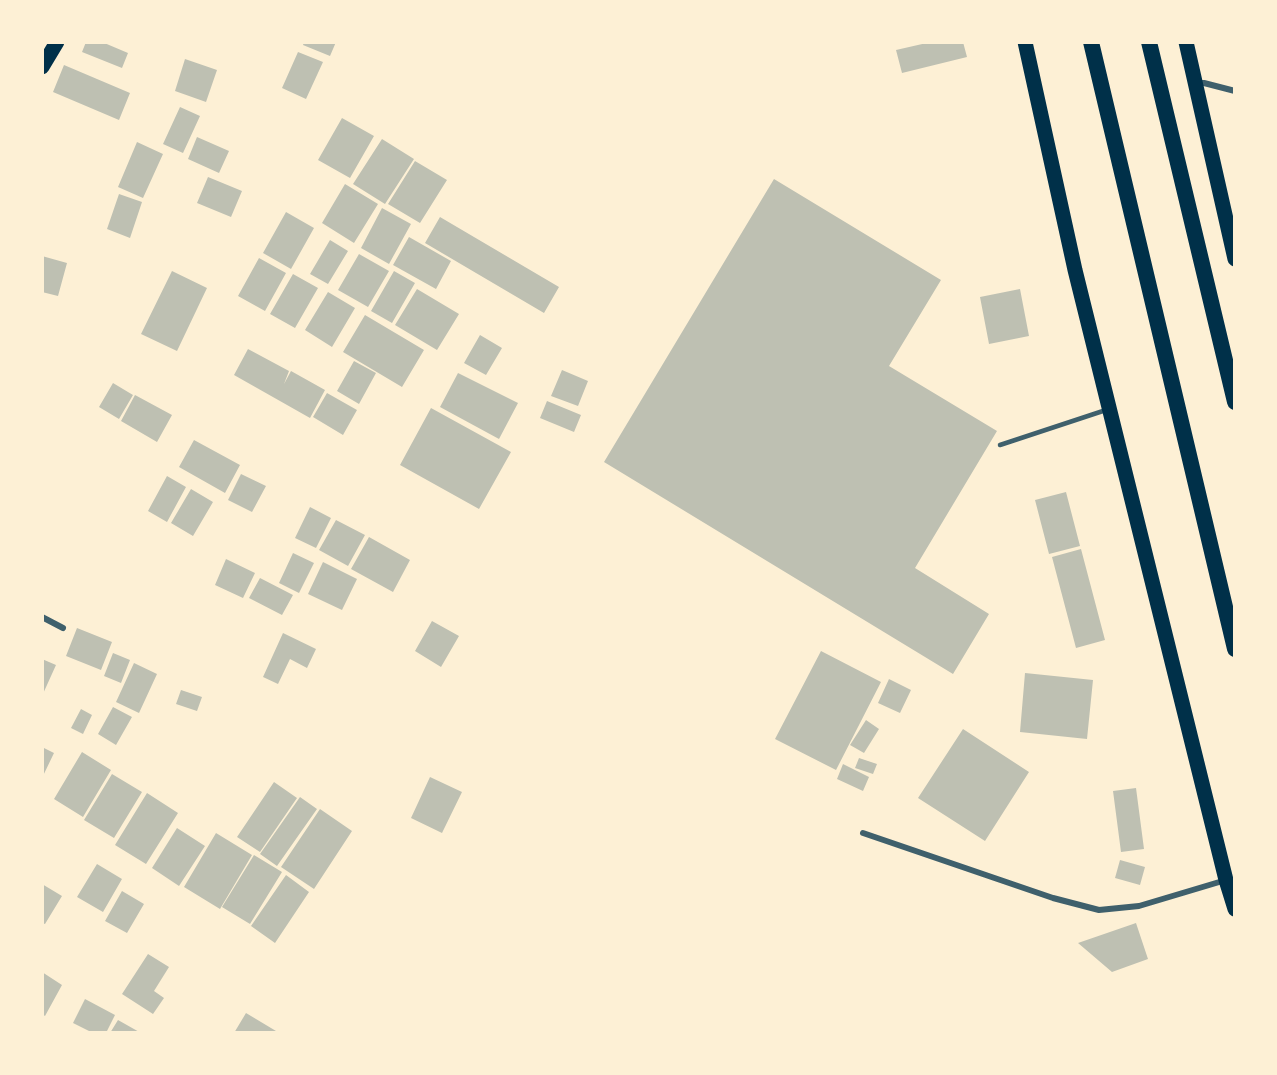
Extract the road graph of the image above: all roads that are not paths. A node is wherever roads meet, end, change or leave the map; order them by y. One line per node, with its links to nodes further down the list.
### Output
1 (57, 42): 6 (main road)
2 (1025, 42): 11 (main road)
3 (1091, 42): 15 (highway)
4 (1149, 42): 10 (highway)
5 (1186, 42): 7 (main road)
6 (42, 68)
7 (1195, 83): 8 (street); 9 (main road)
8 (1235, 91)
9 (1235, 259)
10 (1235, 402)
11 (1109, 409): 12 (lane); 17 (main road)
12 (1000, 445)
13 (42, 617): 14 (street)
14 (63, 628)
15 (1234, 644)
16 (863, 833): 17 (street)
17 (1226, 880): 18 (main road)
18 (1235, 909)

